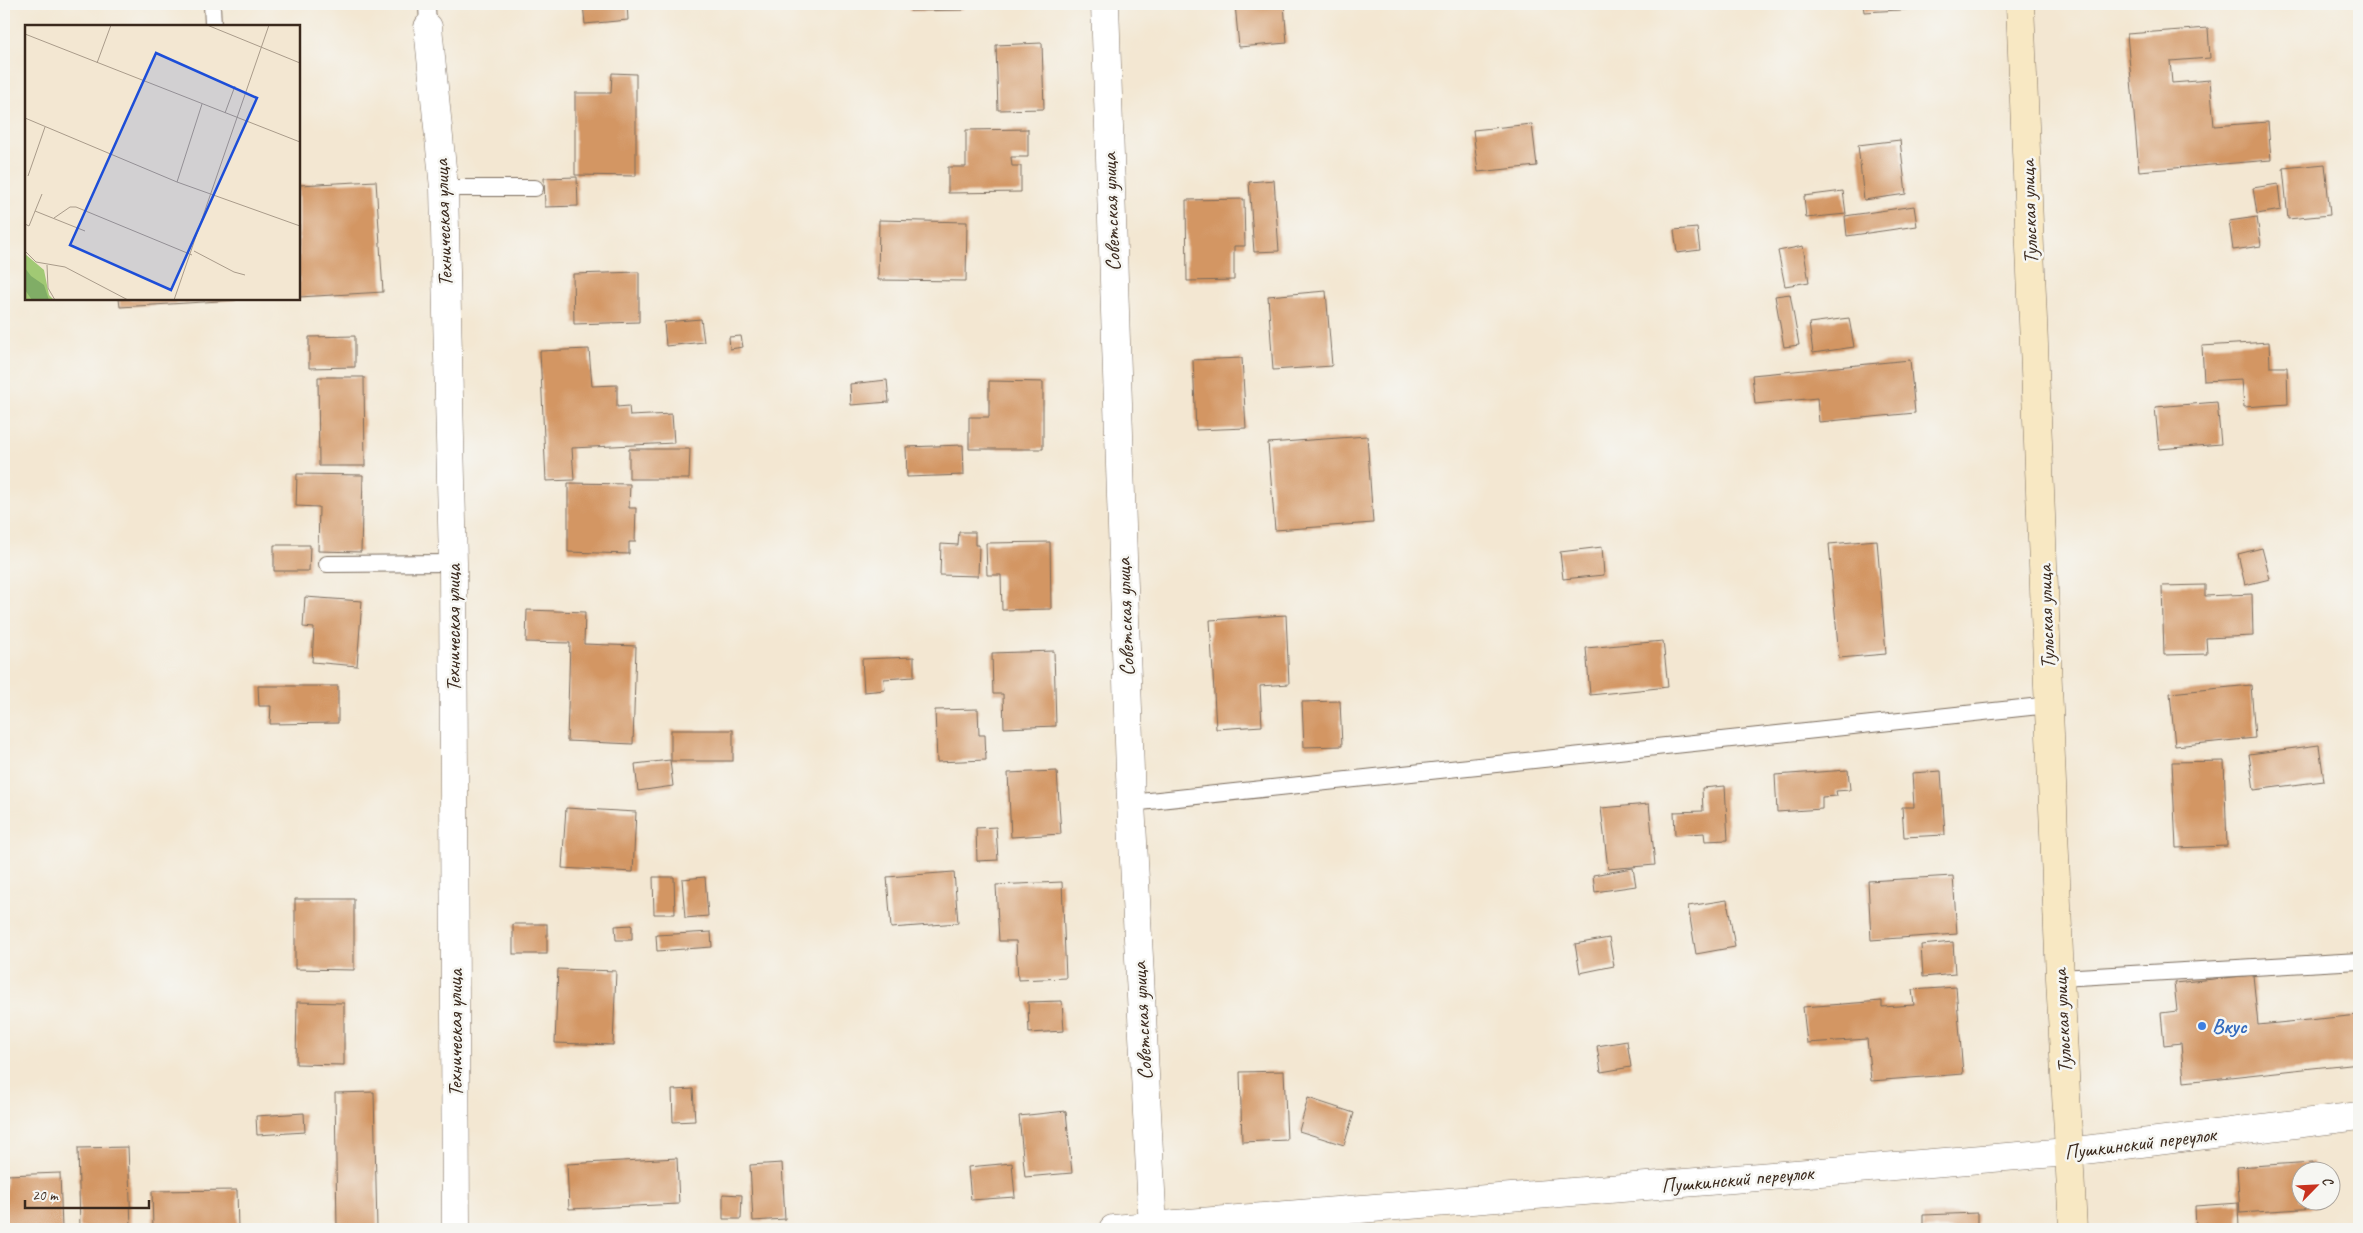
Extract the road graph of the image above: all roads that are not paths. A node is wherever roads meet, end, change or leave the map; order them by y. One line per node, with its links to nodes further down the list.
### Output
1 (212, 4): 5 (lane)
2 (1104, 4): 11 (street, Советская улица)
3 (2020, 4): 10 (main road, Тульская улица)
4 (427, 15): 6 (street, Техническая улица)
5 (213, 25)
6 (444, 188): 7 (lane); 8 (street, Техническая улица)
7 (535, 188)
8 (453, 562): 9 (lane); 17 (street, Техническая улица)
9 (327, 564)
10 (2050, 705): 11 (lane); 13 (main road, Тульская улица)
11 (1131, 803): 16 (street, Советская улица)
12 (2359, 961): 13 (lane)
13 (2060, 978): 15 (main road, Тульская улица)
14 (2359, 1116): 15 (street, Пушкинский переулок)
15 (2068, 1152): 16 (street, Пушкинский переулок); 19 (main road, Тульская улица)
16 (1153, 1227): 18 (street, Пушкинский переулок)
17 (456, 1229)
18 (1114, 1229)
19 (2073, 1229)

